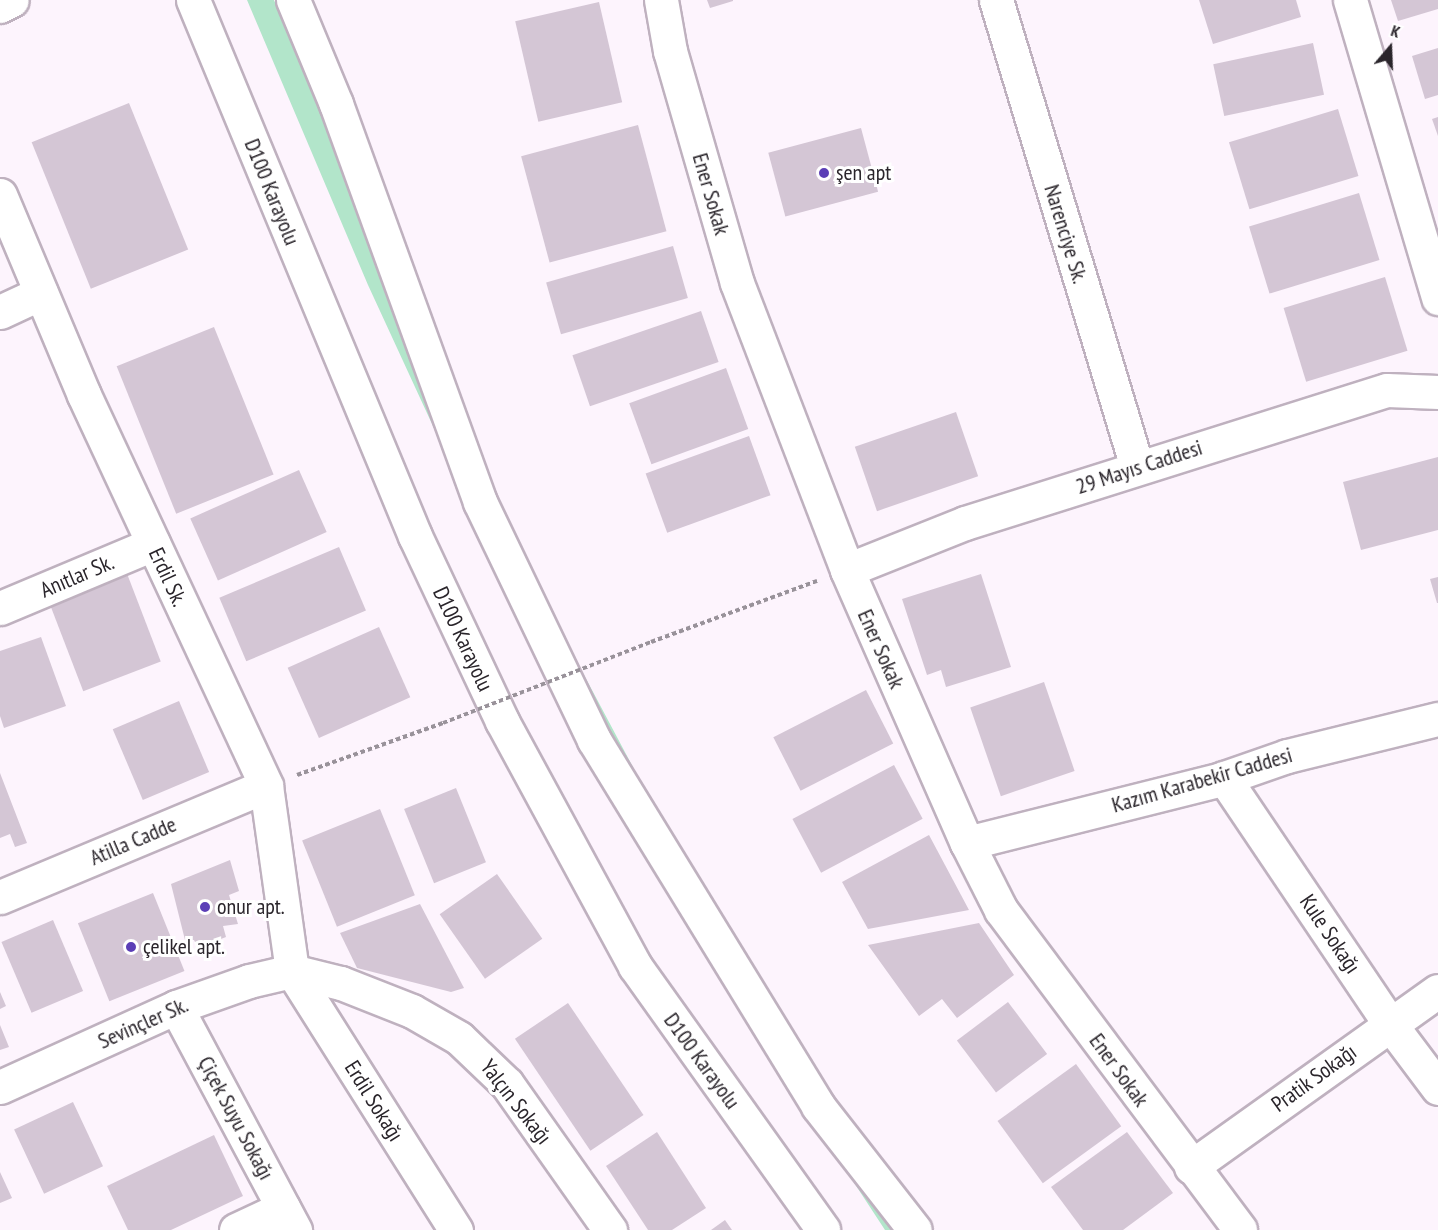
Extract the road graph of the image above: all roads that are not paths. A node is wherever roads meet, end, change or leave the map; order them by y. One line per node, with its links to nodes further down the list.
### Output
1 (12, 0): 8 (main road)
2 (193, 0): 35 (main road, D100 Karayolu)
3 (293, 0): 9 (main road)
4 (311, 0): 9 (main road)
5 (661, 0): 17 (main road, Ener Sokak)
6 (996, 0): 15 (main road, Narenciye Sk.)
7 (1350, 0): 12 (main road)
8 (0, 6)
9 (336, 104): 36 (main road)
10 (0, 195): 11 (main road, Erdil Sk.)
11 (41, 293): 13 (main road); 16 (main road, Erdil Sk.)
12 (1438, 298)
13 (0, 312)
14 (1438, 392): 15 (main road, 29 Mayıs Caddesi)
15 (1137, 467): 17 (main road, 29 Mayıs Caddesi)
16 (153, 544): 18 (main road, Anıtlar Sk.); 21 (main road, Erdil Sk.)
17 (846, 570): 22 (main road, Ener Sokak)
18 (0, 608)
19 (1438, 719): 20 (main road, Kazım Karabekir Caddesi)
20 (1224, 778): 22 (main road, Kazım Karabekir Caddesi); 27 (main road, Kule Sokağı)
21 (266, 786): 23 (main road, Atilla Cadde); 24 (main road, Erdil Sk.)
22 (967, 843): 30 (main road, Ener Sokak)
23 (0, 897)
24 (292, 971): 26 (main road, Sevinçler Sk.); 33 (main road, Erdil Sokağı); 34 (main road, Yalçın Sokağı)
25 (1438, 991): 27 (main road, Pratik Sokağı)
26 (176, 1007): 28 (main road, Sevinçler Sk.); 31 (main road, Çiçek Suyu Sokağı)
27 (1390, 1023): 29 (main road, Kule Sokağı); 30 (main road, Pratik Sokağı)
28 (0, 1088)
29 (1438, 1088)
30 (1191, 1167): 37 (main road, Ener Sokak)
31 (289, 1219): 32 (main road)
32 (236, 1230)
33 (456, 1230)
34 (610, 1230)
35 (823, 1230)
36 (915, 1230)
37 (1240, 1230)

